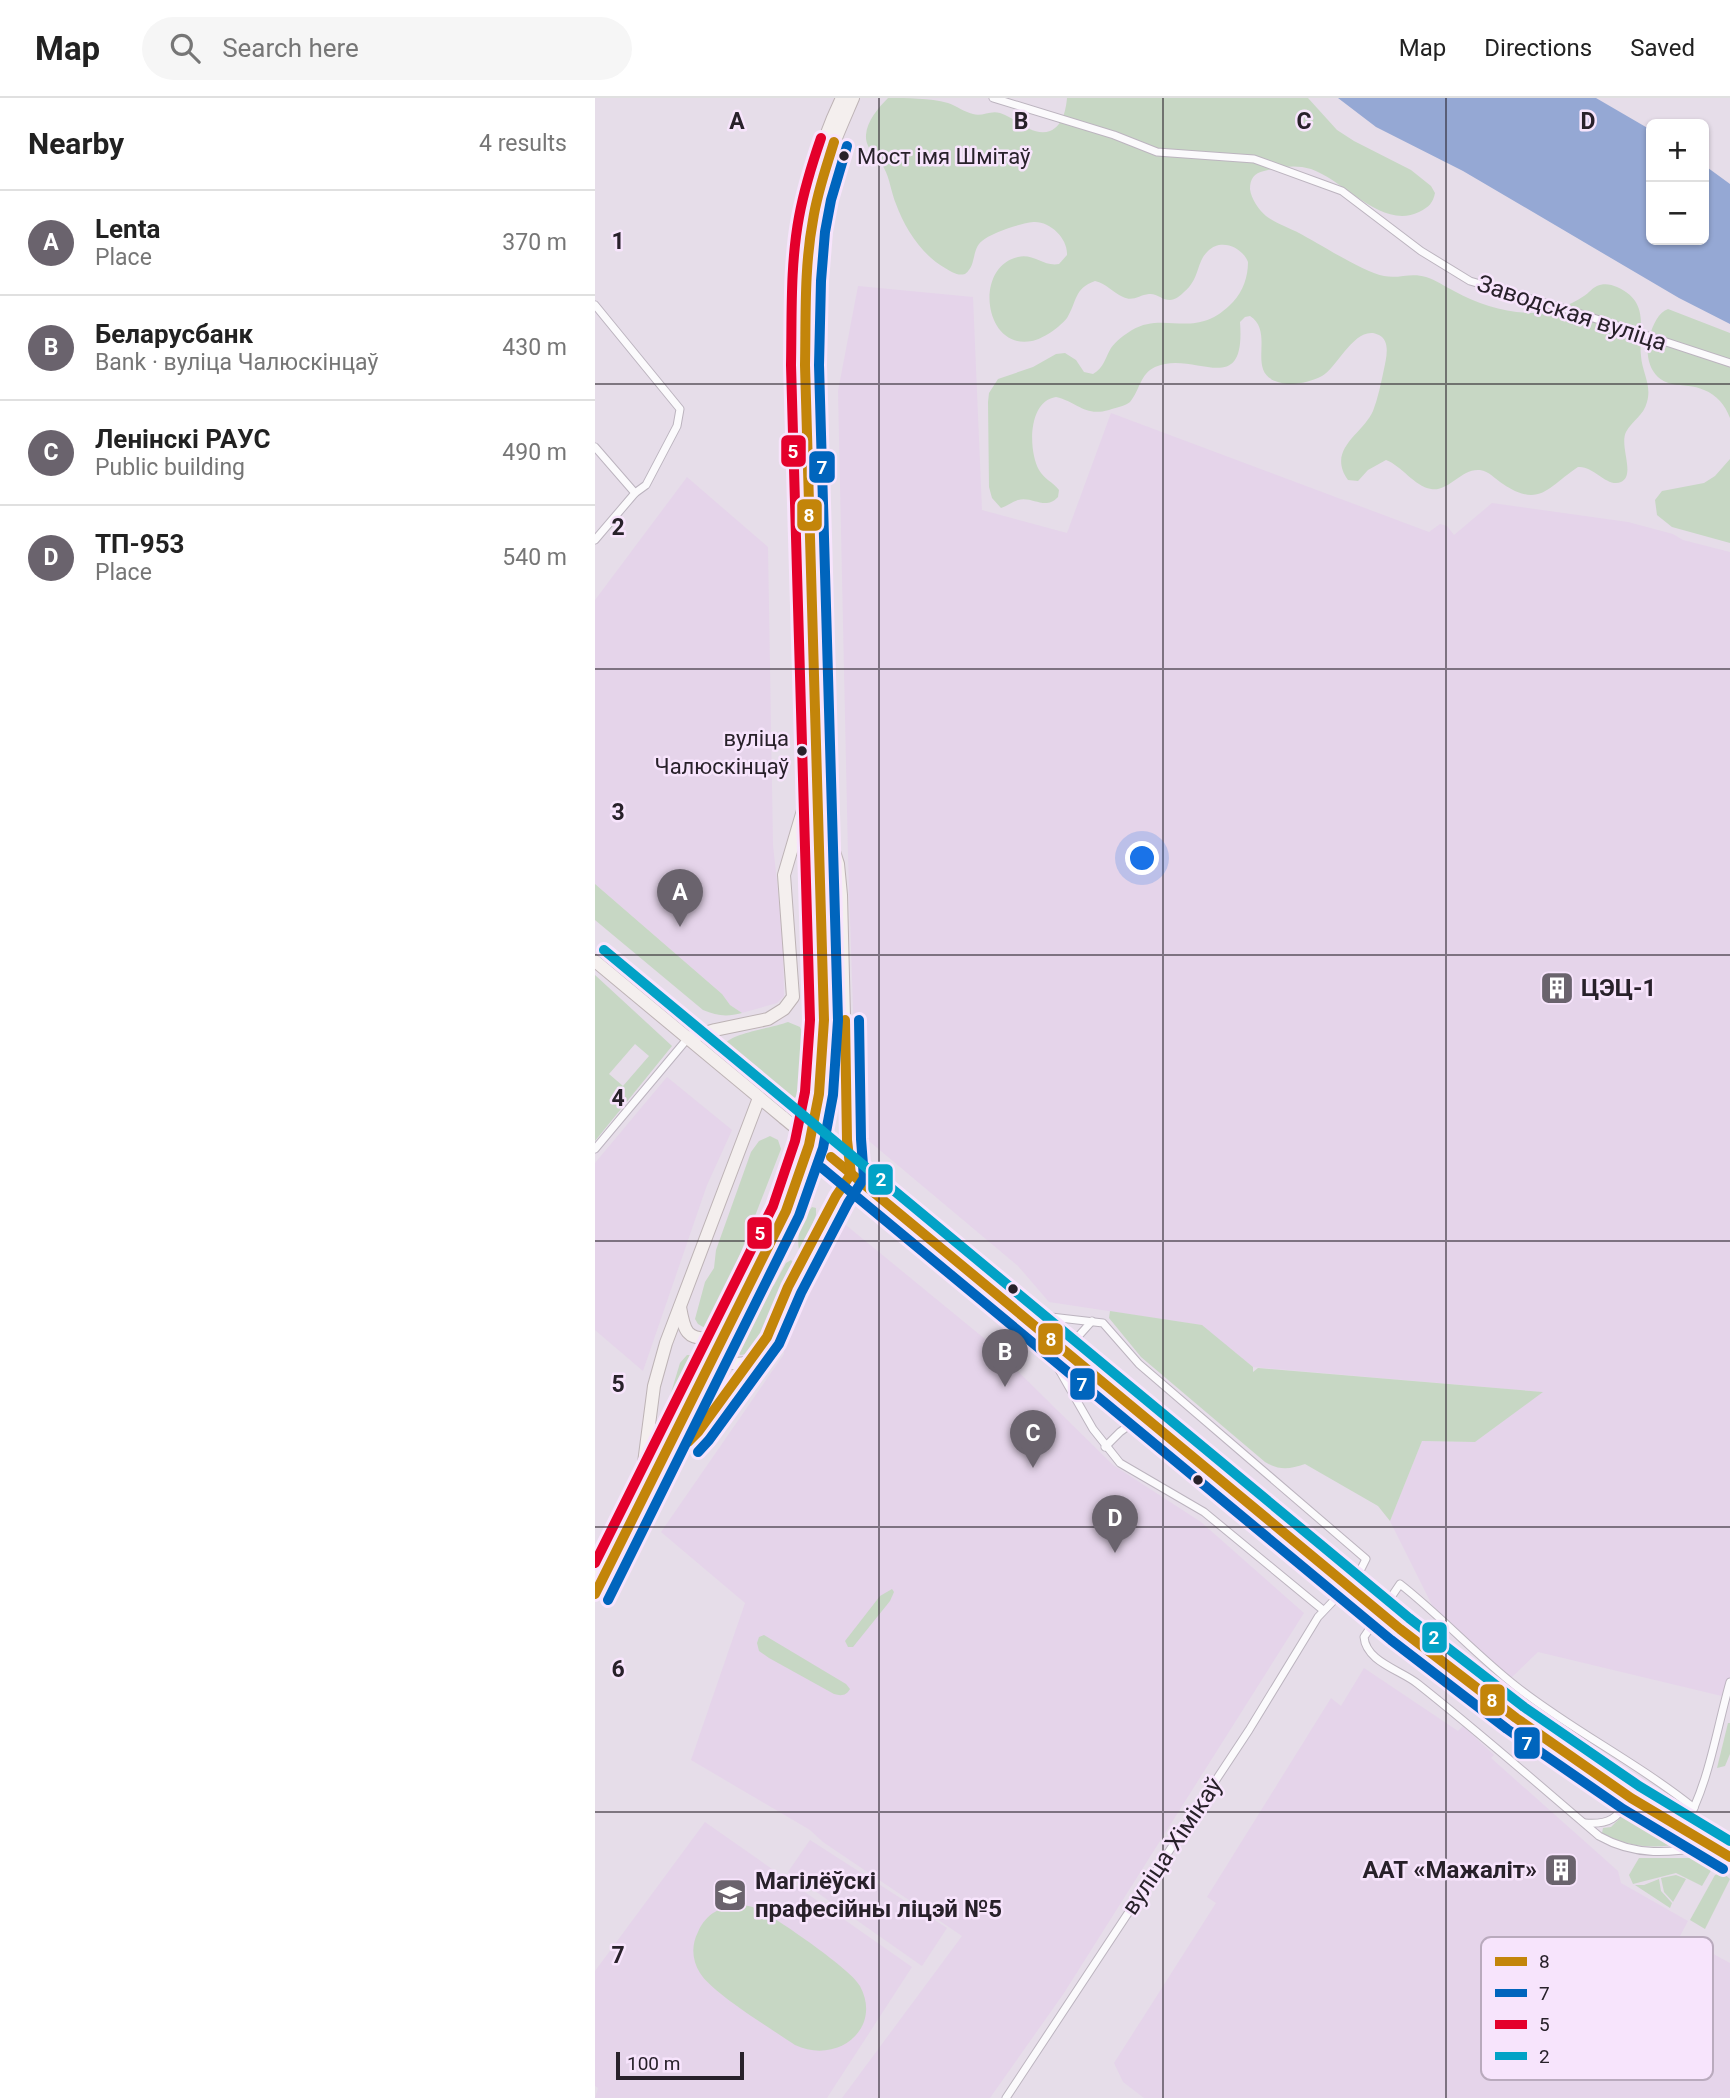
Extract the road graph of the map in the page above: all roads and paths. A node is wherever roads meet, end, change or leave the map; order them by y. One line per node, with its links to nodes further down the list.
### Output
1 (842, 98): 9 (main road)
2 (853, 98): 9 (main road)
3 (993, 98): 5 (street, Заводская вуліца)
4 (595, 305): 7 (street)
5 (1730, 363)
6 (595, 447): 7 (street)
7 (635, 493): 8 (street)
8 (595, 540)
9 (813, 799): 11 (main road); 14 (main road); 18 (main road)
10 (595, 961): 11 (main road)
11 (688, 1038): 12 (main road); 13 (street)
12 (759, 1098): 14 (main road, bridge); 15 (main road)
13 (595, 1149)
14 (851, 1174): 17 (main road); 20 (main road)
15 (680, 1306): 18 (main road); 23 (main road)
16 (1092, 1321): 17 (street); 19 (street); 26 (street)
17 (1031, 1323): 19 (main road); 22 (street)
18 (717, 1340): 20 (main road); 23 (main road)
19 (1075, 1359): 21 (main road)
20 (751, 1361): 23 (main road)
21 (1142, 1416): 22 (street); 31 (main road, bridge)
22 (1105, 1447): 29 (street)
23 (647, 1475): 24 (main road)
24 (611, 1553): 25 (main road); 27 (main road)
25 (595, 1573)
26 (1357, 1577)
27 (595, 1594)
28 (1338, 1596): 29 (street, вуліца Хімікаў)
29 (1324, 1610): 37 (street, вуліца Хімікаў)
30 (1730, 1682): 32 (street)
31 (1631, 1798): 33 (street); 34 (main road)
32 (1694, 1808): 33 (street); 34 (street)
33 (1585, 1823): 35 (street)
34 (1683, 1829): 35 (main road)
35 (1711, 1846): 36 (main road)
36 (1730, 1857)
37 (1006, 2098)

